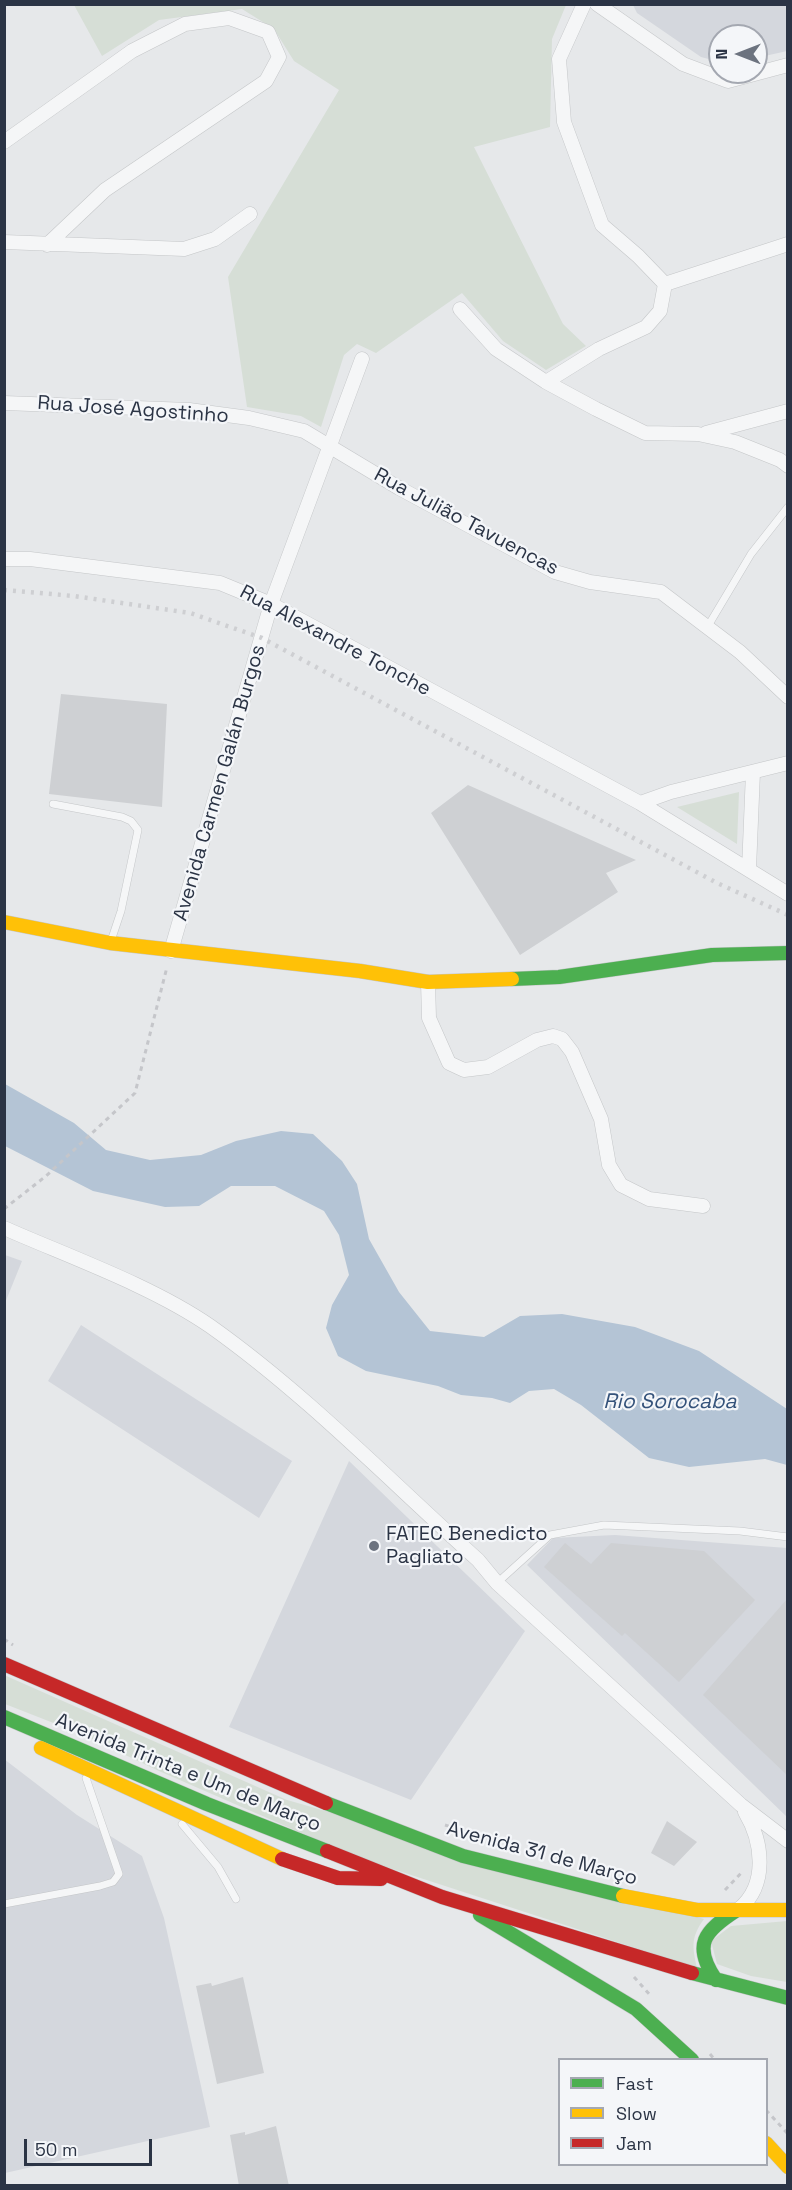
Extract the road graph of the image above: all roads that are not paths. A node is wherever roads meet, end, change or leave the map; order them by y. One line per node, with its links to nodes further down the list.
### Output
1 (584, 4): 9 (street)
2 (597, 4): 3 (street)
3 (788, 65)
4 (4, 142): 8 (street)
5 (250, 214): 8 (street)
6 (4, 242): 8 (street)
7 (788, 244): 9 (street)
8 (47, 245)
9 (665, 284): 12 (street)
10 (460, 309): 12 (street)
11 (362, 359): 16 (street, Avenida Carmen Galán Burgos)
12 (546, 382): 15 (street)
13 (4, 403): 16 (street, Rua José Agostinho)
14 (788, 411): 15 (street)
15 (698, 434): 17 (street)
16 (328, 445): 20 (street, Avenida Carmen Galán Burgos); 21 (street, Rua Julião Tavuencas)
17 (788, 466)
18 (788, 507): 21 (lane)
19 (4, 559): 20 (street, Rua Alexandre Tonche)
20 (271, 604): 25 (street, Rua Alexandre Tonche); 31 (street, Avenida Carmen Galán Burgos)
21 (708, 626): 22 (street, Rua Julião Tavuencas)
22 (788, 697)
23 (788, 763): 24 (street)
24 (753, 771): 25 (street); 27 (street)
25 (640, 803): 27 (street, Rua Alexandre Tonche)
26 (53, 804): 30 (lane)
27 (749, 869): 28 (street, Rua Alexandre Tonche)
28 (788, 894)
29 (4, 922): 30 (main road)
30 (110, 943): 31 (main road)
31 (171, 951): 33 (main road)
32 (788, 953): 33 (main road)
33 (428, 982): 34 (street)
34 (703, 1206)
35 (4, 1228): 37 (street)
36 (788, 1537): 37 (lane)
37 (497, 1583): 43 (street)
38 (4, 1664): 42 (main road, Avenida Trinta e Um de Março)
39 (4, 1717): 46 (main road, Avenida Trinta e Um de Março)
40 (4, 1729): 41 (main road)
41 (83, 1770): 44 (main road); 49 (lane)
42 (295, 1791): 50 (main road, Avenida 31 de Março)
43 (741, 1805): 45 (street); 50 (street)
44 (168, 1808): 46 (main road); 47 (lane)
45 (788, 1841)
46 (398, 1880): 48 (main road)
47 (236, 1899)
48 (454, 1900): 52 (main road); 54 (main road)
49 (4, 1904)
50 (737, 1910): 51 (main road, Avenida 31 de Março); 52 (main road)
51 (788, 1910)
52 (716, 1980): 53 (main road)
53 (788, 1998)
54 (690, 2058)
55 (768, 2145): 56 (main road)
56 (788, 2167)

